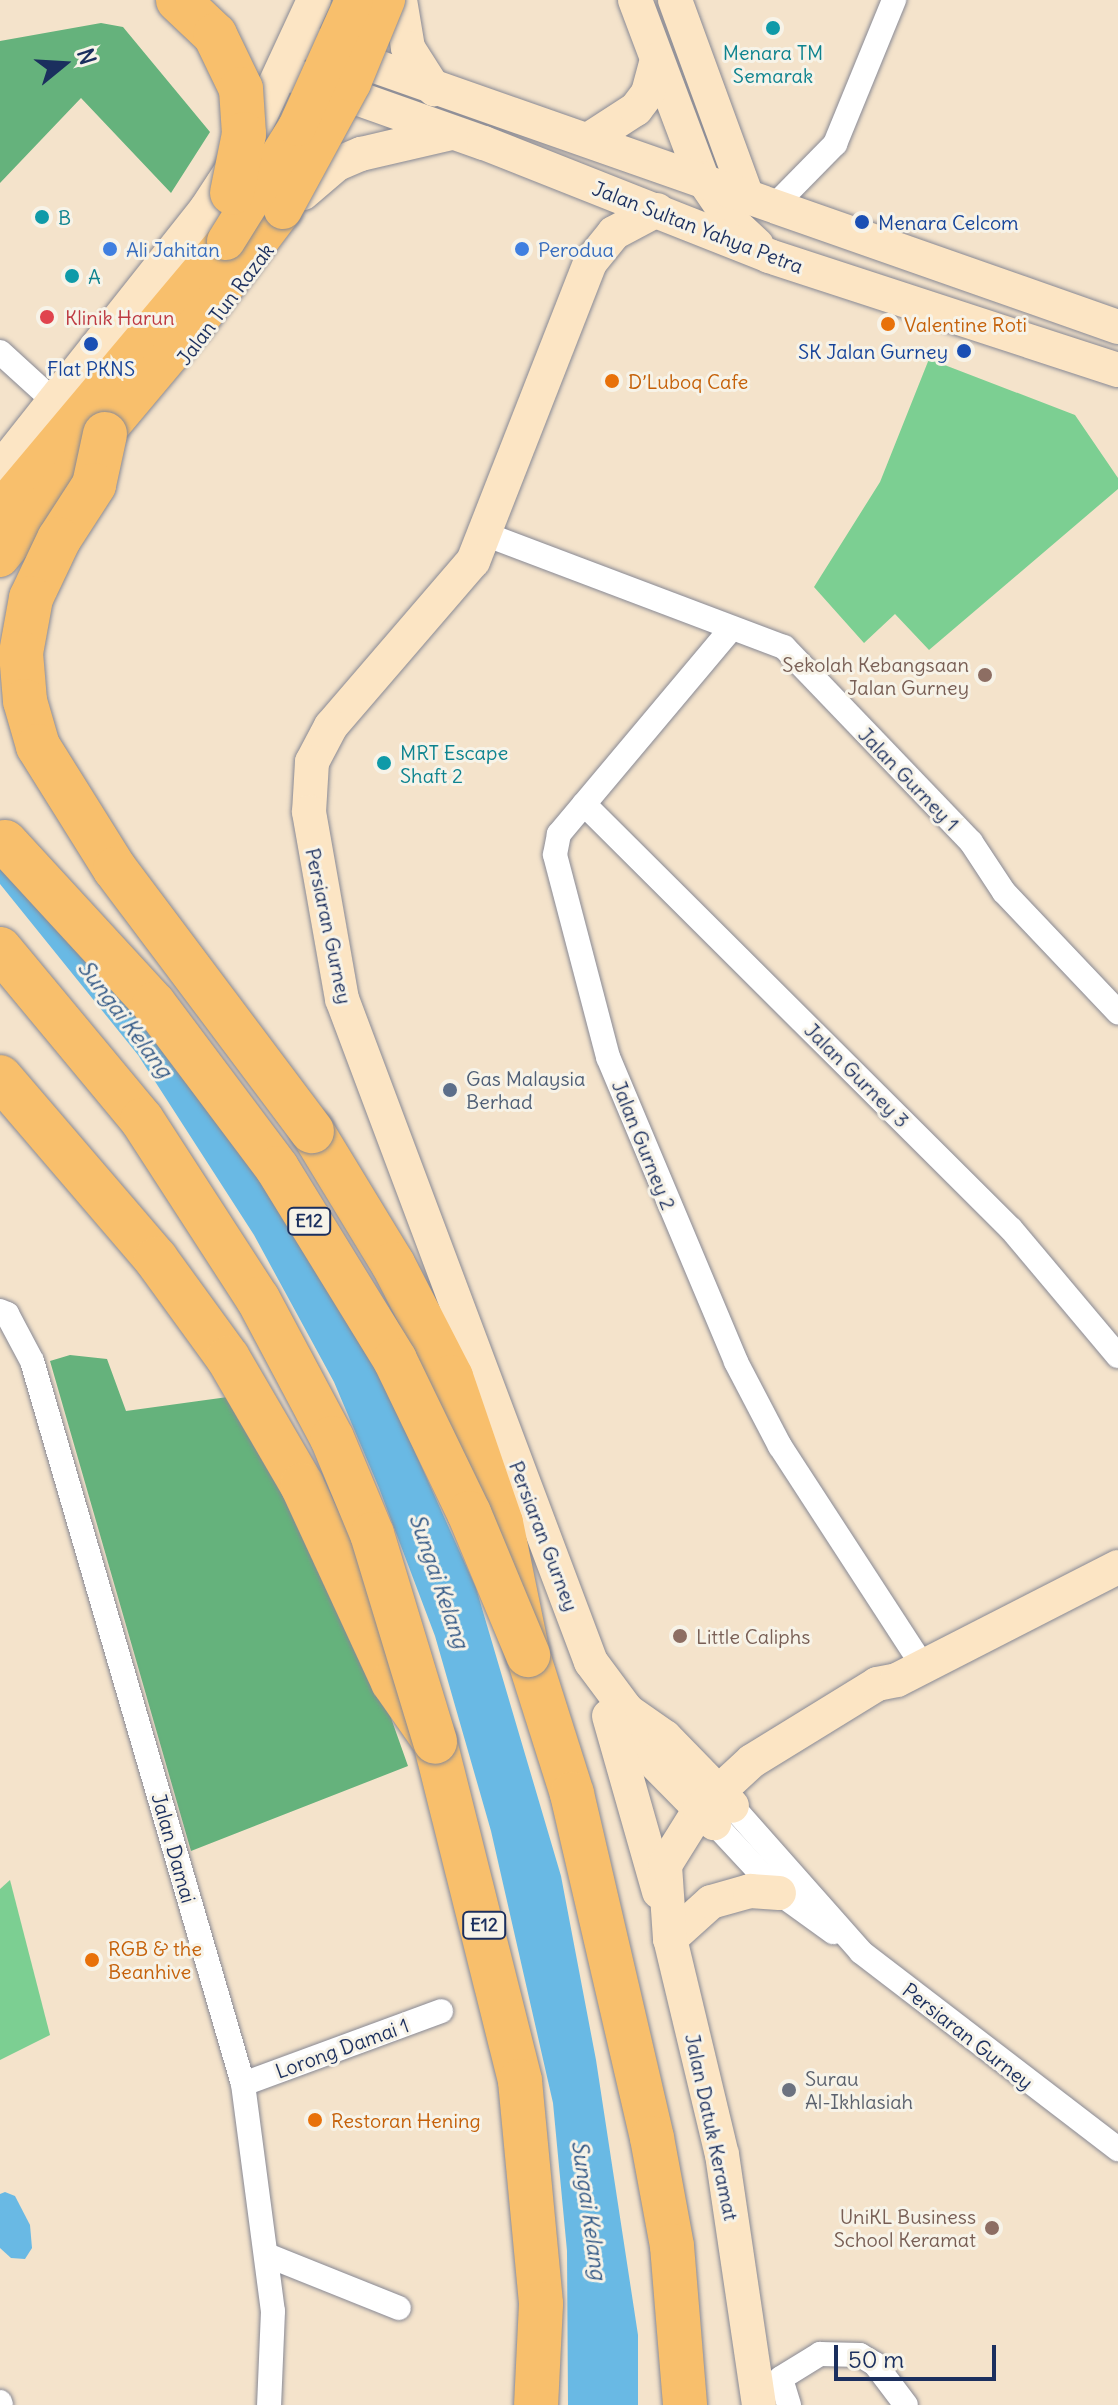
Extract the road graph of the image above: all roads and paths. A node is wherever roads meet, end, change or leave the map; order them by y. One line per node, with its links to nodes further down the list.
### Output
1 (178, 0): 22 (highway, bridge)
2 (314, 0): 9 (main road)
3 (354, 0): 22 (main road, Jalan Tun Razak, bridge)
4 (386, 0): 29 (main road, Jalan Tun Razak, bridge)
5 (399, 0): 11 (main road, Jalan Tun Razak); 13 (main road)
6 (635, 0): 10 (main road)
7 (675, 0): 20 (main road)
8 (894, 0): 20 (street)
9 (298, 39): 11 (main road); 12 (main road)
10 (657, 60): 16 (main road); 17 (main road)
11 (370, 65): 13 (main road); 14 (main road, Jalan Tun Razak)
12 (283, 72): 14 (main road, Jalan Sultan Yahya Petra); 28 (main road)
13 (434, 89): 16 (main road)
14 (355, 98): 15 (main road, Jalan Sultan Yahya Petra); 19 (main road, Jalan Tun Razak)
15 (455, 133): 18 (main road, Jalan Sultan Yahya Petra); 19 (main road)
16 (588, 140): 17 (main road)
17 (702, 178): 20 (main road); 23 (main road)
18 (587, 184): 21 (main road, Jalan Sultan Yahya Petra); 24 (main road, Persiaran Gurney)
19 (303, 193): 34 (main road, Jalan Tun Razak)
20 (760, 200): 25 (main road)
21 (657, 210): 23 (main road, Jalan Sultan Yahya Petra); 24 (main road, Persiaran Gurney)
22 (226, 241): 31 (main road, Jalan Tun Razak)
23 (769, 256): 27 (main road, Jalan Sultan Yahya Petra)
24 (590, 263): 32 (main road, Persiaran Gurney)
25 (1118, 327)
26 (0, 352): 28 (street)
27 (1118, 370)
28 (55, 402): 30 (main road)
29 (105, 434): 33 (main road, Jalan Tun Razak); 44 (highway, bridge)
30 (0, 469)
31 (0, 510)
32 (482, 533): 35 (street, Jalan Gurney 1); 45 (main road, Persiaran Gurney)
33 (0, 558)
34 (0, 573)
35 (731, 629): 36 (street, Jalan Gurney 2); 39 (street, Jalan Gurney 1)
36 (584, 804): 42 (street, Jalan Gurney 3); 46 (street, Jalan Gurney 2)
37 (0, 836): 44 (highway, E12, bridge)
38 (0, 949): 47 (highway, E12, bridge)
39 (1118, 1012)
40 (0, 1077): 47 (highway)
41 (0, 1311): 53 (street, Jalan Damai)
42 (1118, 1356)
43 (1118, 1567): 46 (main road, Jalan Datuk Keramat)
44 (528, 1655): 61 (highway, E12)
45 (591, 1662): 48 (main road, Persiaran Gurney); 50 (main road)
46 (910, 1673): 48 (main road, Jalan Datuk Keramat)
47 (435, 1742): 60 (highway, E12)
48 (716, 1807): 49 (street); 50 (main road, Jalan Datuk Keramat); 51 (street, Persiaran Gurney)
49 (779, 1893): 50 (main road); 51 (street)
50 (670, 1939): 57 (main road, Jalan Datuk Keramat)
51 (861, 1952): 54 (street, Persiaran Gurney)
52 (441, 2011): 53 (street, Lorong Damai 1)
53 (243, 2084): 55 (street, Jalan Damai)
54 (1118, 2149)
55 (267, 2255): 56 (street); 59 (street, Jalan Damai)
56 (399, 2308)
57 (748, 2337): 58 (street); 62 (main road, Jalan Datuk Keramat)
58 (781, 2378): 63 (street); 64 (street)
59 (269, 2405)
60 (536, 2405)
61 (685, 2405)
62 (759, 2405)
63 (789, 2405)
64 (906, 2405)

